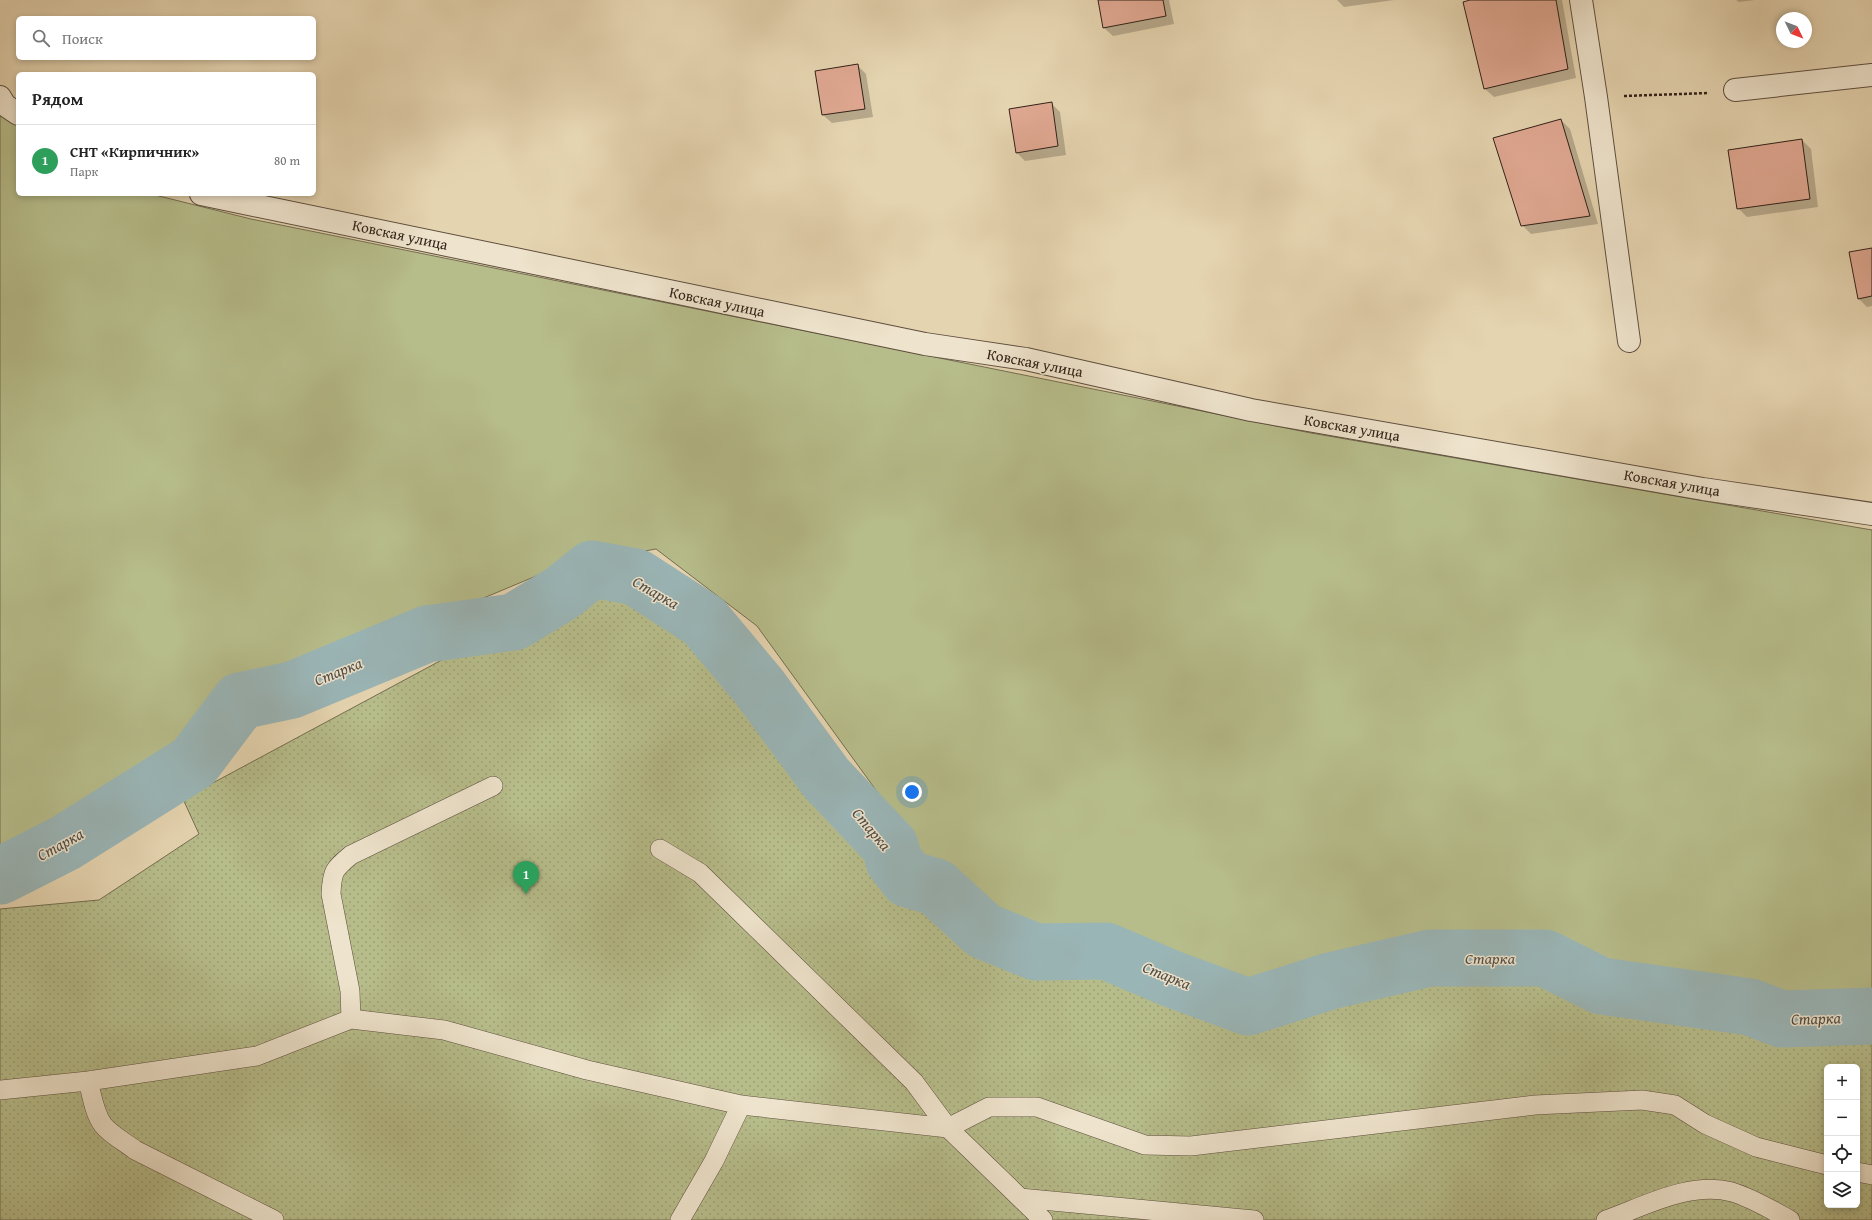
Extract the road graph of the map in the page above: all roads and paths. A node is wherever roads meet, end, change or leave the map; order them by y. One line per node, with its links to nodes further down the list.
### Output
1 (1581, 0): 5 (street)
2 (1872, 75): 3 (street)
3 (1735, 90): 5 (path)
4 (0, 97): 6 (street)
5 (1596, 97): 8 (street)
6 (16, 113)
7 (211, 196): 9 (street, Ковская улица)
8 (1629, 341)
9 (1872, 514)
10 (493, 786): 12 (lane)
11 (660, 849): 16 (lane)
12 (351, 1019): 13 (lane); 15 (lane)
13 (88, 1081): 14 (lane); 21 (lane)
14 (0, 1090)
15 (741, 1105): 16 (lane); 22 (lane)
16 (948, 1128): 17 (lane); 20 (lane)
17 (1824, 1163)
18 (1860, 1173): 19 (lane)
19 (1872, 1176)
20 (1020, 1198): 23 (lane); 24 (lane)
21 (274, 1220)
22 (680, 1220)
23 (1043, 1220)
24 (1254, 1220)
25 (1606, 1220): 26 (lane)
26 (1790, 1220)

